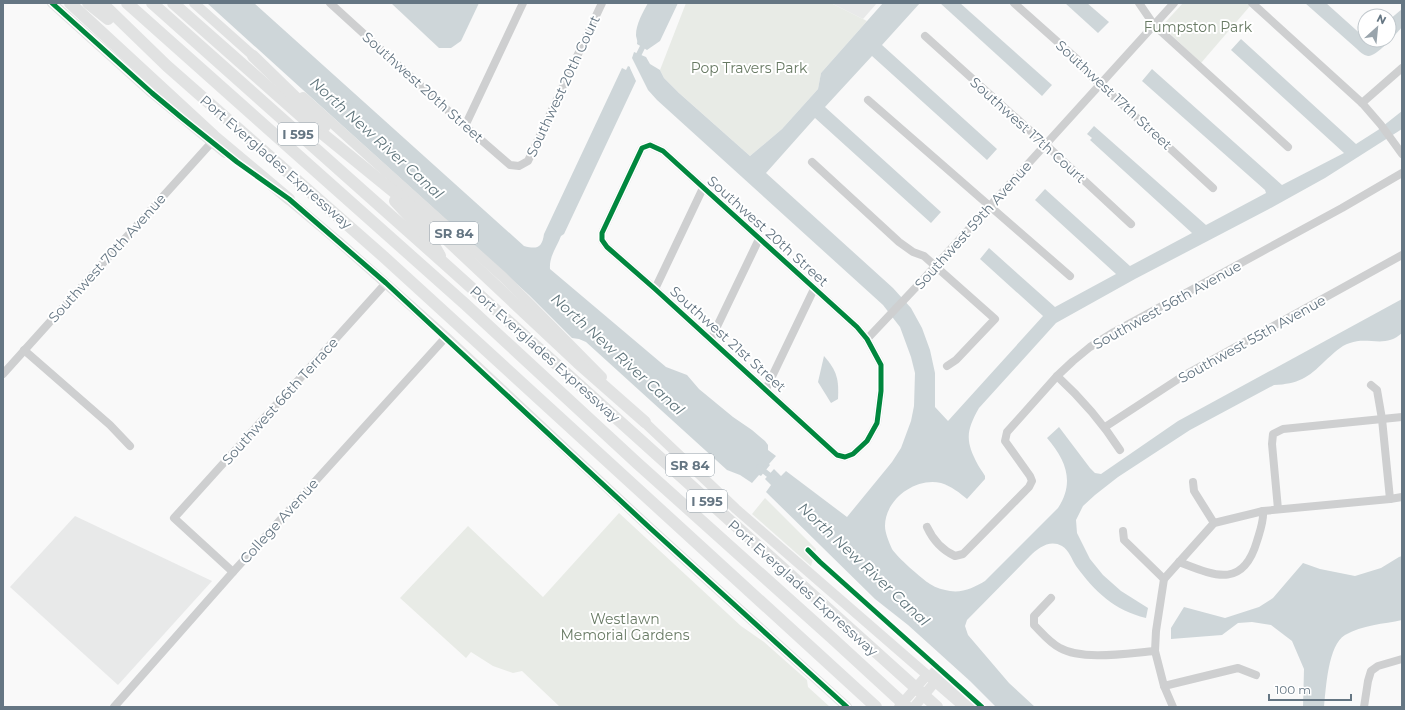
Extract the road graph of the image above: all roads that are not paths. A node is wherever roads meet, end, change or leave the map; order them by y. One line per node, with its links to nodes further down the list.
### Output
1 (52, 3): 25 (main road)
2 (70, 3): 34 (highway)
3 (88, 3): 19 (highway)
4 (102, 3): 19 (highway, Port Everglades Expressway / I 595)
5 (127, 3): 80 (highway)
6 (152, 3): 40 (highway, Port Everglades Expressway / I 595)
7 (172, 3): 57 (highway)
8 (194, 3): 18 (main road, SR 84)
9 (330, 3): 24 (street, Southwest 20th Street)
10 (523, 3): 24 (street)
11 (602, 3): 30 (street, Southwest 20th Court)
12 (1014, 3): 21 (street, Southwest 17th Street)
13 (1138, 3): 16 (street)
14 (1174, 3): 16 (street, Southwest 59th Avenue)
15 (1252, 3): 23 (street)
16 (1154, 25): 21 (street, Southwest 59th Avenue); 27 (street)
17 (925, 36): 26 (street, Southwest 17th Court)
18 (253, 56): 40 (highway); 57 (main road, SR 84)
19 (167, 66): 84 (highway, Port Everglades Expressway / I 595)
20 (1402, 68): 23 (street)
21 (1101, 85): 26 (street, Southwest 59th Avenue); 33 (street, Southwest 17th Street)
22 (868, 100): 35 (street)
23 (1362, 103): 28 (street)
24 (465, 126): 30 (street, Southwest 20th Street)
25 (212, 142): 34 (main road); 49 (street, Southwest 70th Avenue)
26 (1046, 145): 35 (street, Southwest 59th Avenue); 36 (street, Southwest 17th Court)
27 (1288, 147)
28 (1402, 154)
29 (812, 162): 41 (street)
30 (519, 166)
31 (1402, 173): 52 (street, Southwest 56th Avenue)
32 (703, 188): 37 (street, Southwest 20th Street); 38 (street, Southwest 20th Street); 44 (street)
33 (1213, 188)
34 (288, 199): 43 (main road)
35 (990, 206): 41 (street, Southwest 59th Avenue); 42 (street)
36 (1131, 224)
37 (759, 239): 45 (street, Southwest 20th Street); 47 (street)
38 (602, 240): 44 (street, Southwest 21st Street)
39 (1402, 255): 58 (street, Southwest 55th Avenue)
40 (445, 264): 81 (highway, Port Everglades Expressway / I 595)
41 (936, 266): 48 (street, Southwest 59th Avenue); 50 (street)
42 (1070, 276)
43 (386, 283): 46 (main road); 70 (street, Southwest 66th Terrace)
44 (655, 289): 47 (street, Southwest 21st Street)
45 (814, 289): 48 (street, Southwest 20th Street); 54 (street)
46 (446, 337): 70 (street, College Avenue); 83 (main road)
47 (711, 339): 54 (street, Southwest 21st Street)
48 (867, 339): 54 (street, Southwest 21st Street)
49 (24, 350): 51 (street, Southwest 70th Avenue); 59 (street)
50 (947, 366)
51 (3, 374)
52 (1057, 376): 58 (street); 67 (street, Southwest 56th Avenue)
53 (1371, 385): 56 (street)
54 (766, 390)
55 (1402, 417): 56 (street)
56 (1382, 419): 63 (street); 64 (street)
57 (644, 422): 71 (main road, SR 84)
58 (1105, 427): 60 (street)
59 (130, 446)
60 (1120, 450)
61 (1193, 482): 66 (street)
62 (1402, 497): 63 (street)
63 (1390, 499): 64 (street)
64 (1278, 509): 65 (street)
65 (1263, 511): 66 (street); 69 (street)
66 (1214, 523): 69 (street)
67 (927, 527)
68 (1123, 531): 72 (street)
69 (1179, 562): 72 (street)
70 (233, 572): 82 (street, College Avenue)
71 (811, 574): 76 (main road, SR 84); 88 (main road)
72 (1164, 579): 74 (street)
73 (1051, 598): 74 (street)
74 (1155, 651): 79 (street)
75 (1402, 659): 90 (street)
76 (927, 675): 78 (main road, SR 84); 80 (main road)
77 (1256, 675): 79 (street)
78 (935, 682): 86 (main road); 87 (main road, SR 84)
79 (1164, 686): 89 (street)
80 (898, 702): 85 (highway)
81 (934, 704)
82 (114, 707)
83 (847, 707)
84 (876, 707)
85 (907, 707)
86 (914, 707)
87 (964, 707)
88 (974, 707)
89 (1173, 707)
90 (1364, 707)

